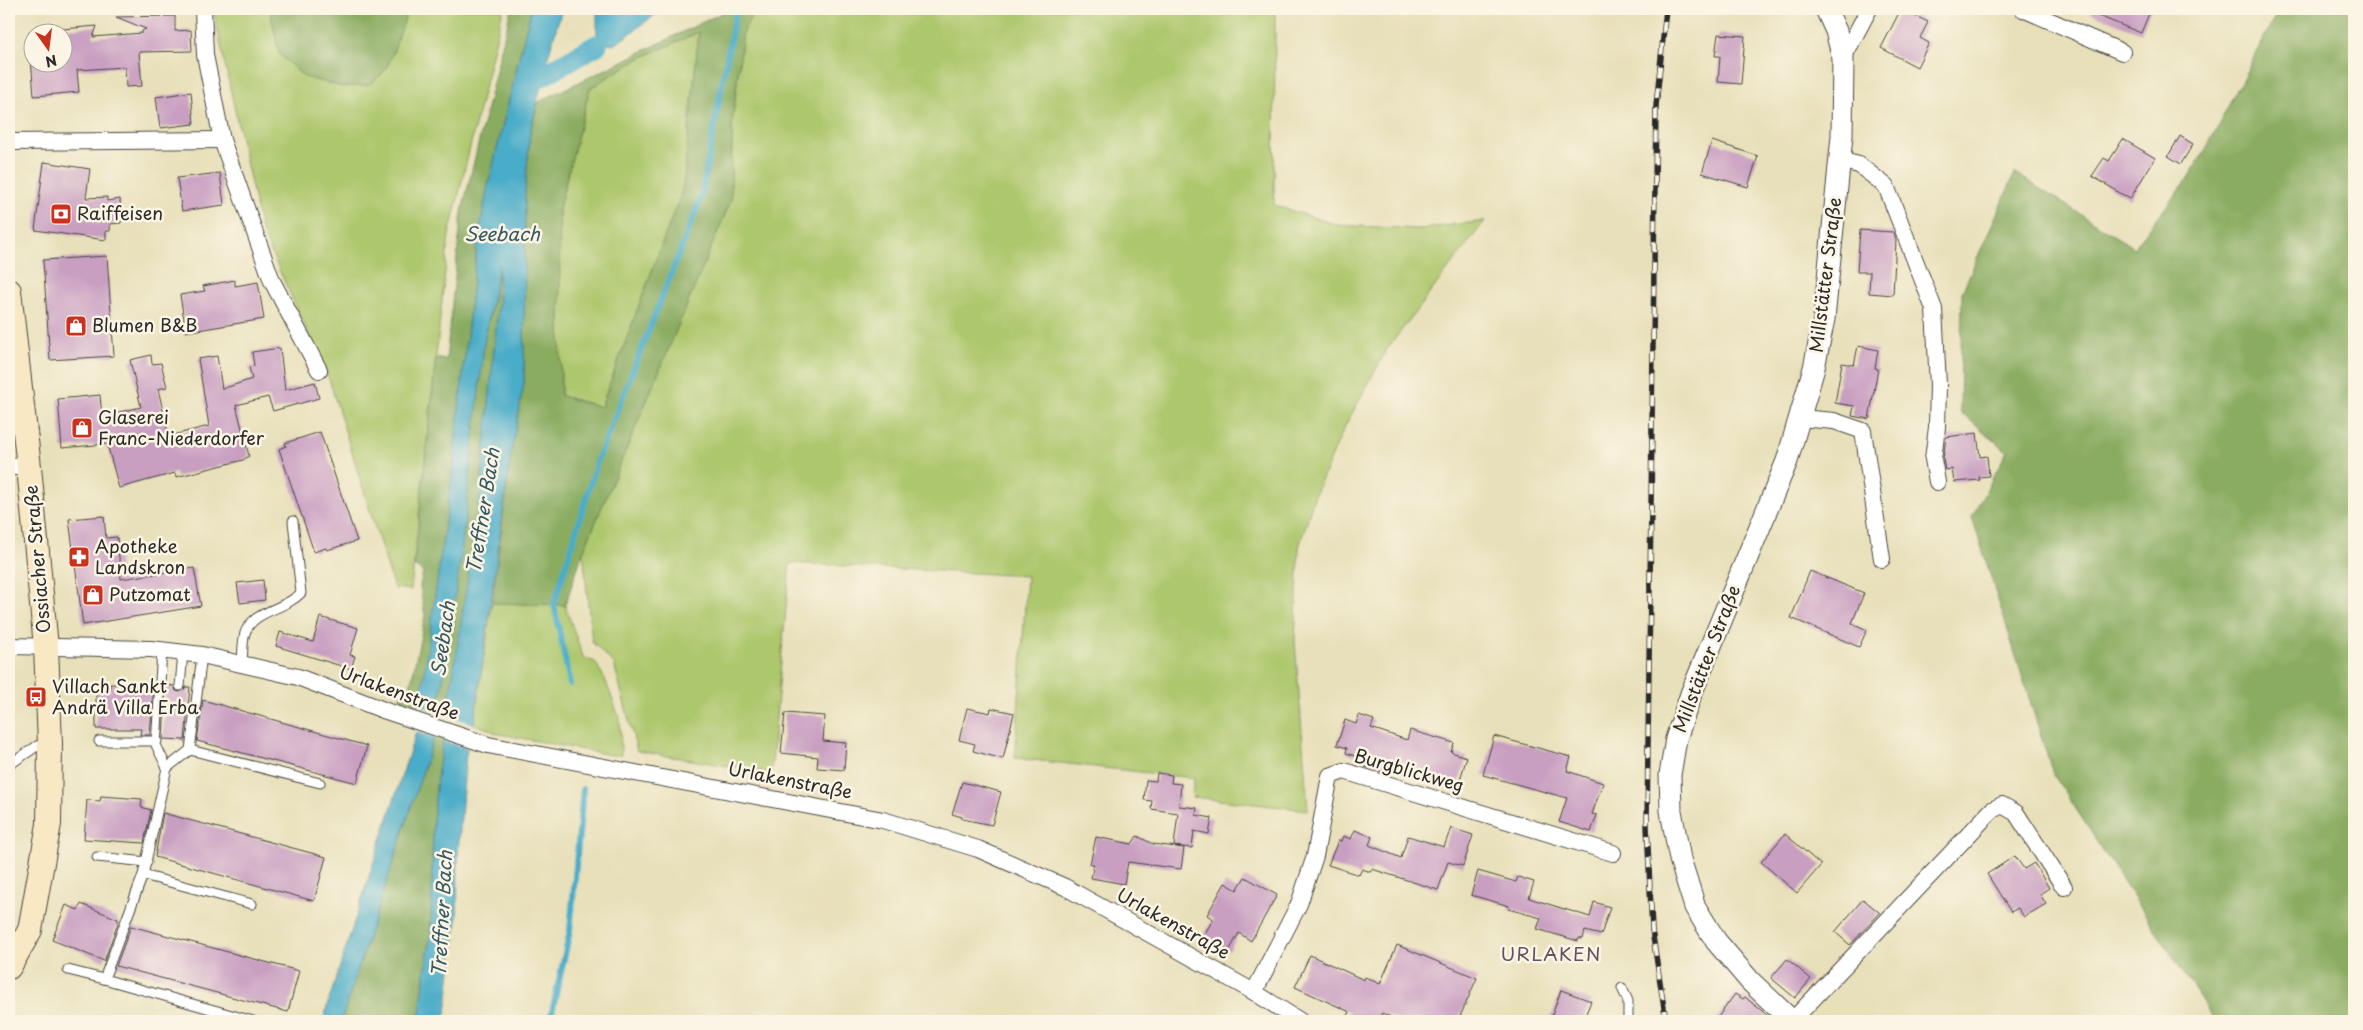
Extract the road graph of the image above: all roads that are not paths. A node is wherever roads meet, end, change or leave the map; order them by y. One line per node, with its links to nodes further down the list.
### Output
1 (203, 9): 7 (street)
2 (1826, 9): 6 (street, Millstätter Straße)
3 (1869, 9): 6 (street)
4 (2023, 9): 5 (street)
5 (2122, 52)
6 (1843, 58): 9 (street, Millstätter Straße)
7 (222, 140): 8 (street); 11 (street)
8 (9, 142)
9 (1839, 160): 12 (street, Millstätter Straße); 14 (street)
10 (9, 291): 13 (main road, Ossiacher Straße)
11 (319, 370)
12 (1800, 418): 16 (street); 45 (street, Millstätter Straße)
13 (19, 467): 18 (main road, Ossiacher Straße)
14 (1937, 482)
15 (293, 521): 22 (lane)
16 (1882, 559)
17 (9, 646): 18 (street, Ossiacher Straße)
18 (46, 648): 19 (street, Urlakenstraße); 26 (main road, Ossiacher Straße)
19 (162, 650): 20 (street, Urlakenstraße); 25 (lane)
20 (183, 652): 21 (street, Urlakenstraße); 23 (lane)
21 (202, 655): 22 (street, Urlakenstraße); 27 (lane)
22 (242, 664): 41 (street, Urlakenstraße)
23 (180, 686)
24 (99, 741): 25 (lane)
25 (157, 741): 29 (lane)
26 (50, 744): 28 (lane); 37 (main road, Ossiacher Straße)
27 (190, 750): 29 (lane); 30 (lane)
28 (9, 765)
29 (167, 768): 33 (lane)
30 (320, 783)
31 (1613, 853): 41 (street, Burgblickweg)
32 (97, 857): 33 (lane)
33 (146, 862): 34 (lane)
34 (143, 875): 36 (lane); 39 (lane)
35 (2064, 887): 45 (street, Millstätter Straße)
36 (252, 904)
37 (9, 967)
38 (68, 970): 39 (lane)
39 (104, 978): 42 (lane)
40 (1622, 988): 44 (lane)
41 (1254, 992): 43 (street, Urlakenstraße)
42 (253, 1021)
43 (1300, 1021)
44 (1628, 1021)
45 (1792, 1021)

